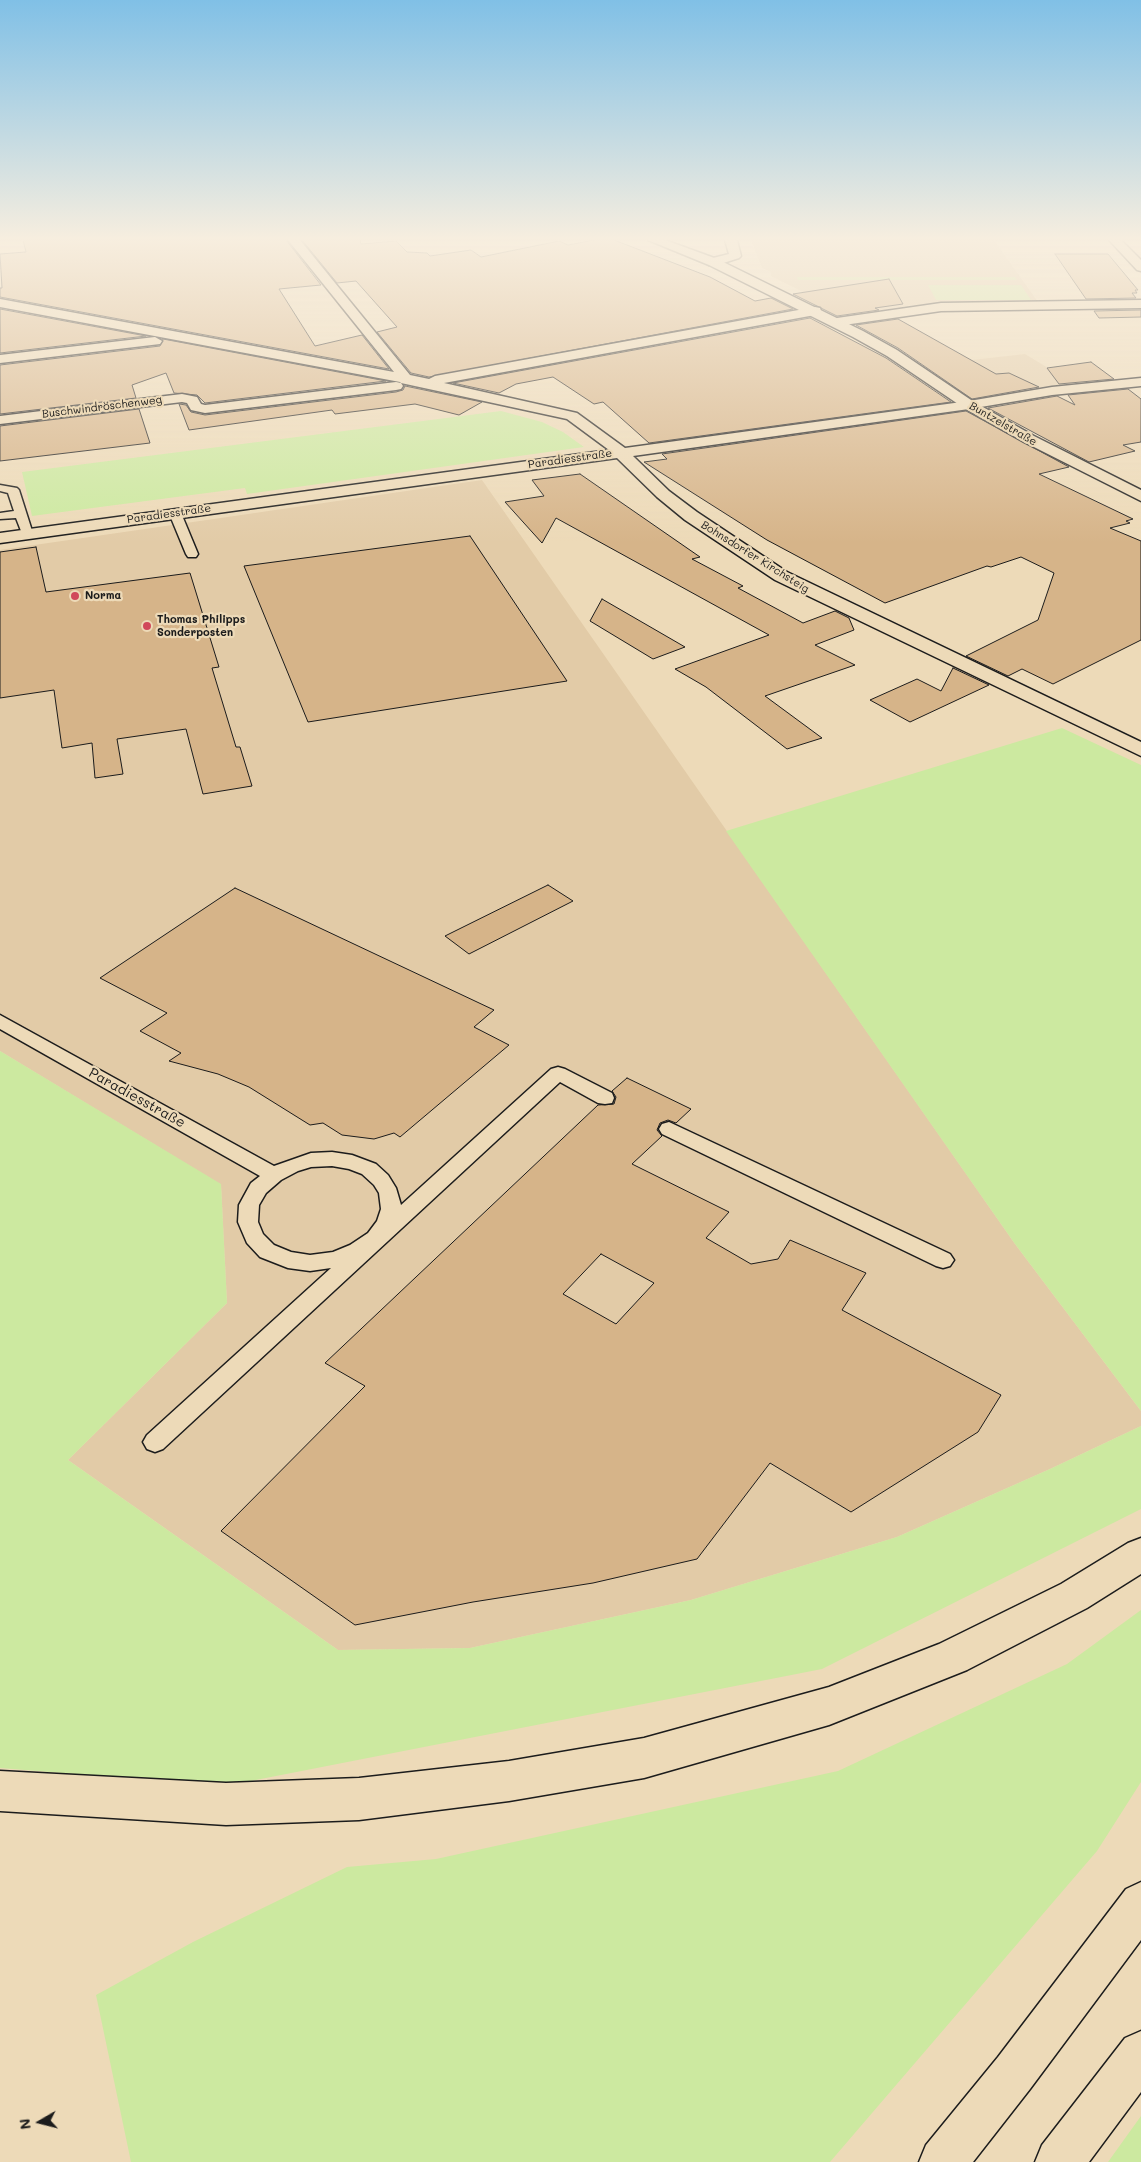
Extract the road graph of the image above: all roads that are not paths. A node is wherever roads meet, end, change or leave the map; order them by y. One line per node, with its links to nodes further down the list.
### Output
1 (157, 341): 6 (main road)
2 (194, 341): 7 (main road, Bohnsdorfer Kirchsteig)
3 (377, 341): 7 (main road)
4 (650, 341): 8 (main road)
5 (871, 341): 10 (main road, Buntzelstraße)
6 (0, 359)
7 (406, 380): 8 (main road, Bohnsdorfer Kirchsteig); 11 (main road, Buschwindröschenweg)
8 (423, 382): 12 (main road, Bohnsdorfer Kirchsteig)
9 (1141, 382): 10 (main road, Paradiesstraße)
10 (969, 405): 12 (main road, Paradiesstraße); 14 (main road, Buntzelstraße)
11 (0, 420)
12 (618, 452): 15 (main road, Paradiesstraße); 21 (main road, Bohnsdorfer Kirchsteig)
13 (0, 488): 16 (lane)
14 (1141, 496)
15 (175, 513): 18 (main road, Paradiesstraße); 20 (lane)
16 (20, 514): 17 (lane); 18 (lane)
17 (0, 516)
18 (27, 534): 19 (main road, Paradiesstraße)
19 (0, 538)
20 (192, 554)
21 (1141, 750)
22 (0, 1021): 25 (lane, Paradiesstraße)
23 (605, 1098): 26 (lane)
24 (669, 1130): 27 (lane)
25 (274, 1175): 26 (lane); 26 (lane)
26 (375, 1238): 28 (lane)
27 (943, 1260)
28 (155, 1442)
29 (1141, 1554): 30 (main road)
30 (0, 1791)
31 (1141, 1904): 33 (main road)
32 (1141, 2054): 34 (main road)
33 (943, 2162)
34 (1059, 2162)

